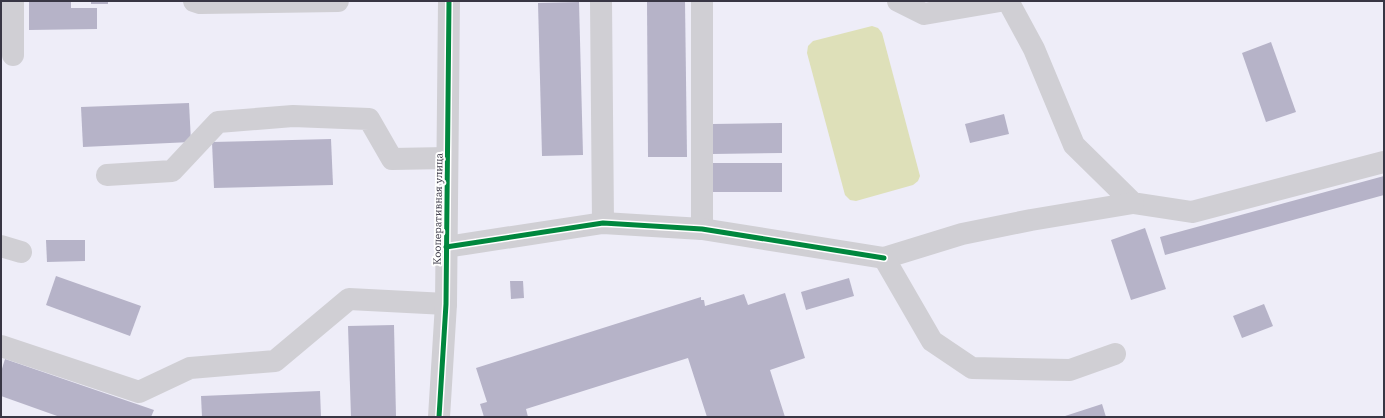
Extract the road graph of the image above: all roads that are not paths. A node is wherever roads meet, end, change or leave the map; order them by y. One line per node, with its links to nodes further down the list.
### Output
1 (13, 1): 10 (street)
2 (194, 1): 3 (street)
3 (338, 1)
4 (449, 1): 11 (street, Кооперативная улица)
5 (601, 1): 15 (street)
6 (702, 1): 16 (street)
7 (898, 1): 8 (street)
8 (1000, 1)
9 (1008, 1): 14 (street)
10 (13, 55)
11 (447, 158): 13 (street); 17 (street, Кооперативная улица)
12 (1384, 162): 14 (street)
13 (107, 175)
14 (1133, 203): 18 (street)
15 (604, 223): 16 (street); 17 (street)
16 (702, 229): 18 (street)
17 (446, 247): 19 (street, Кооперативная улица)
18 (884, 258): 21 (street)
19 (446, 304): 20 (street); 22 (street, Кооперативная улица)
20 (1, 346)
21 (1115, 354)
22 (439, 417)

